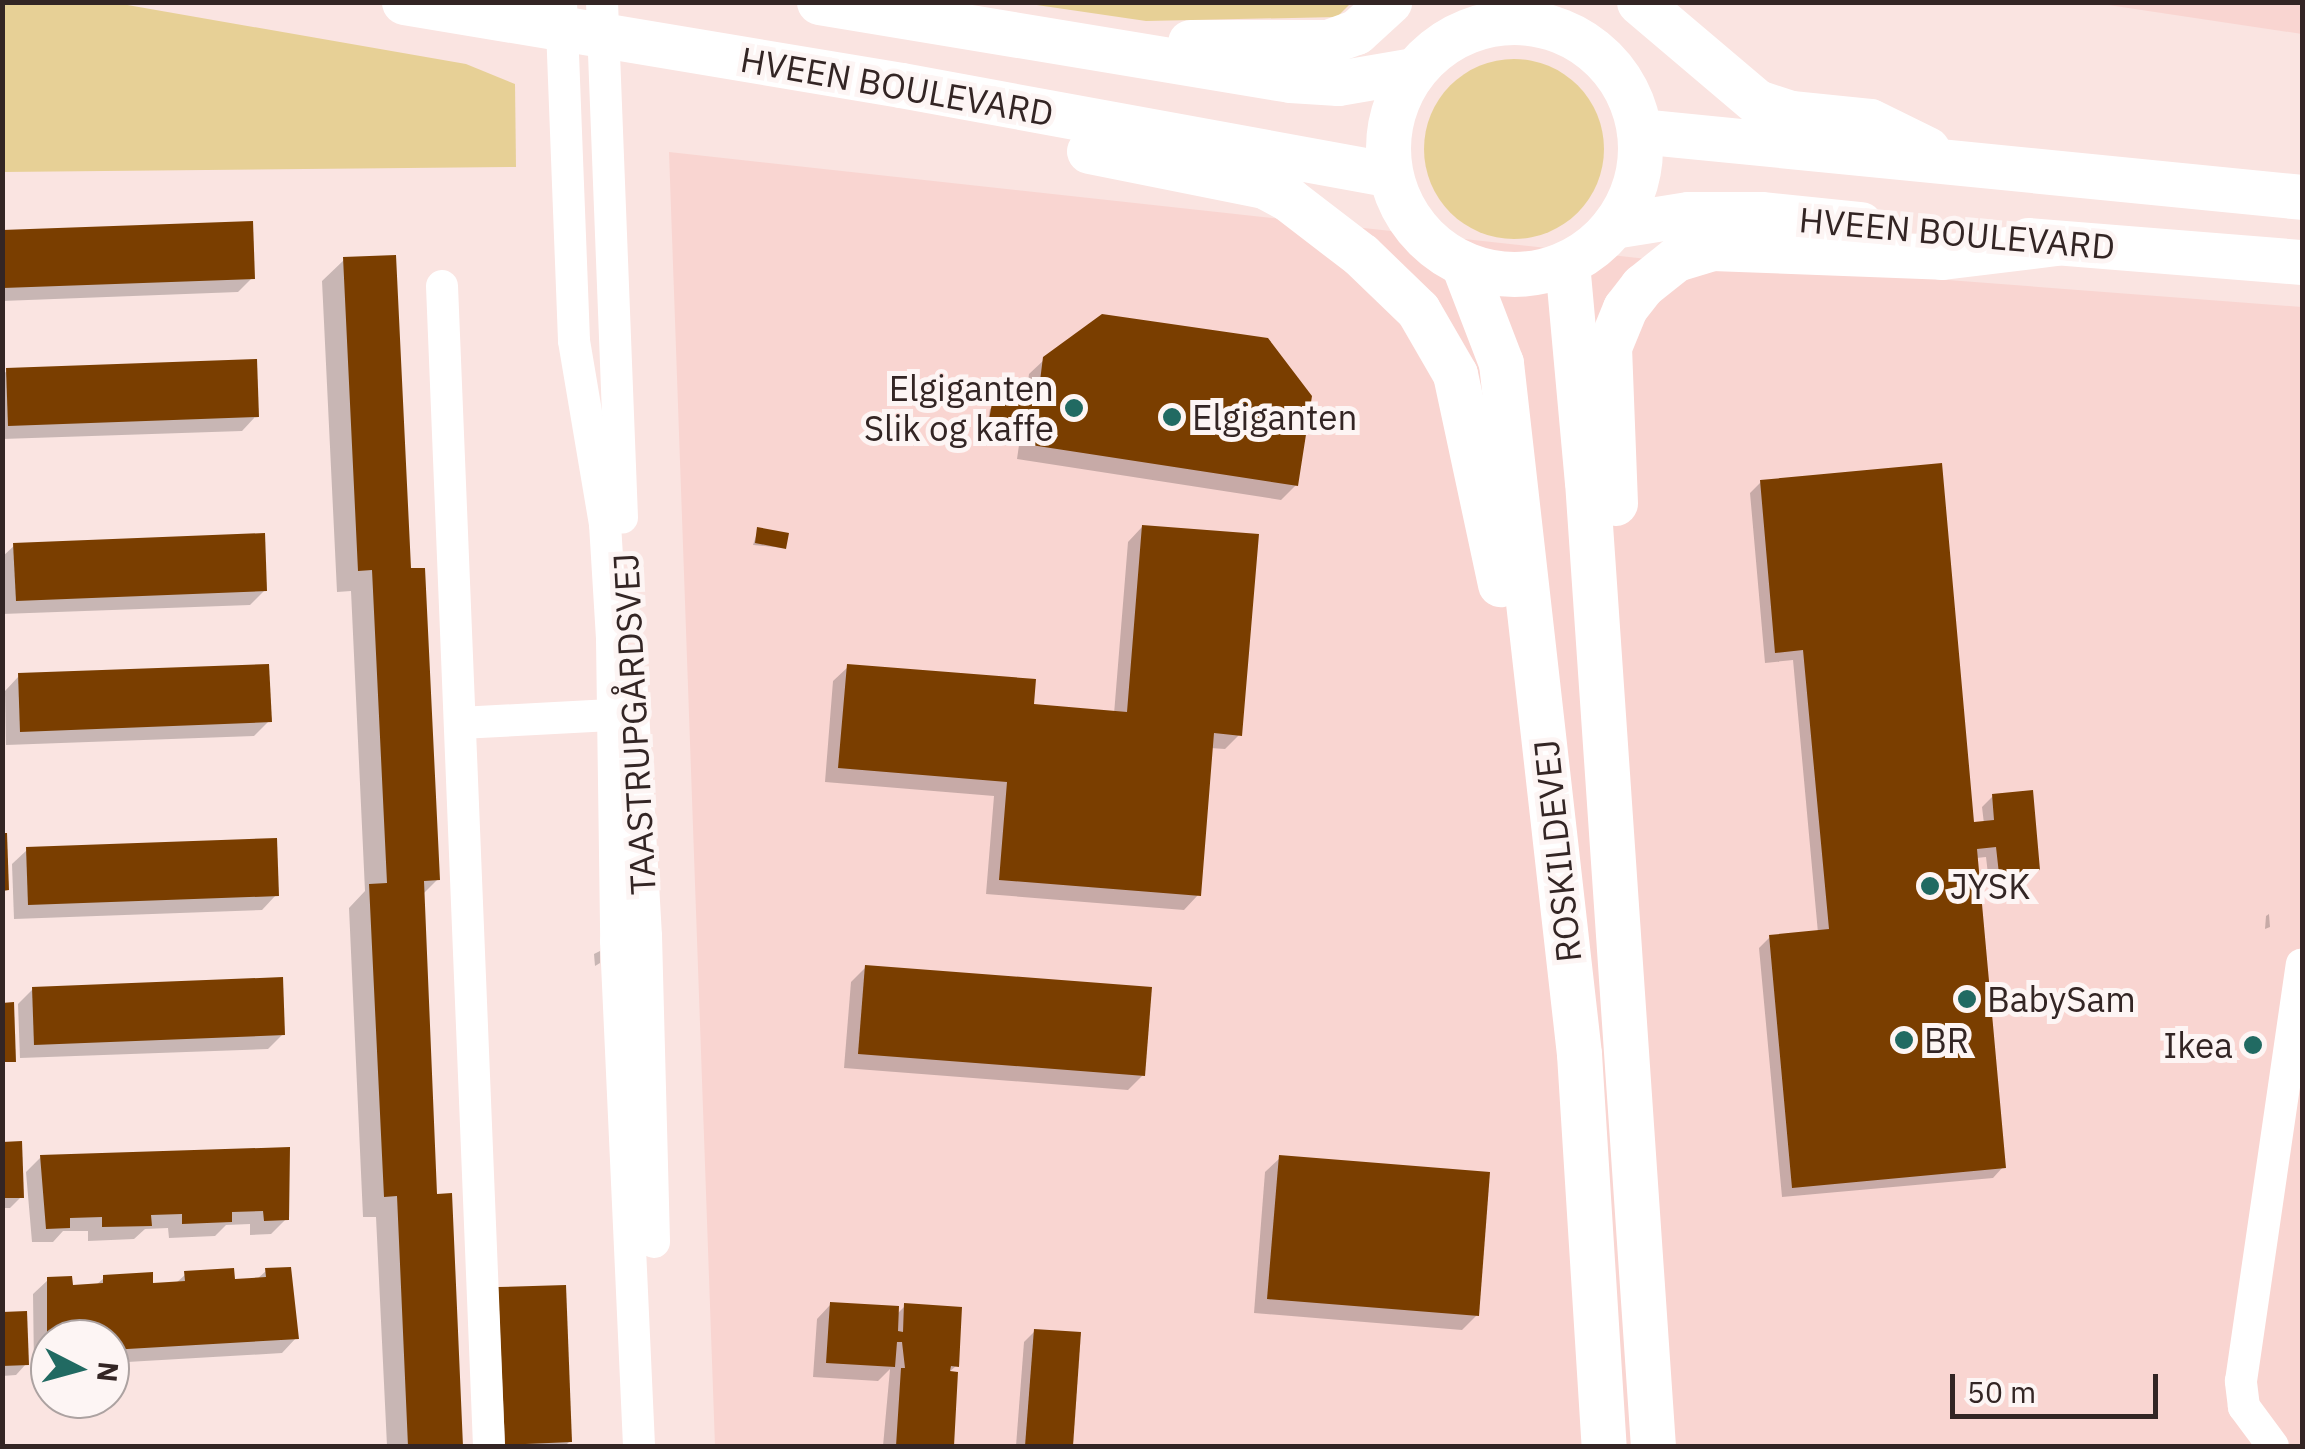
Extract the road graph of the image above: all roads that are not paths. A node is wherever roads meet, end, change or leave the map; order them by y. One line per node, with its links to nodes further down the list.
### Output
1 (404, 2): 6 (main road, HVEEN BOULEVARD)
2 (819, 2): 8 (main road, HVEEN BOULEVARD)
3 (1390, 2): 8 (main road)
4 (1639, 2): 12 (main road)
5 (1459, 17): 7 (main road); 9 (main road)
6 (582, 18): 10 (main road, HVEEN BOULEVARD); 22 (street, TAASTRUPGÅRDSVEJ); 28 (street, TAASTRUPGÅRDSVEJ)
7 (1564, 19): 11 (main road)
8 (1099, 50): 9 (main road, HVEEN BOULEVARD)
9 (1414, 70): 13 (main road)
10 (996, 103): 13 (main road, HVEEN BOULEVARD); 21 (main road)
11 (1639, 131): 12 (main road, HVEEN BOULEVARD); 15 (main road)
12 (1951, 161): 14 (main road, HVEEN BOULEVARD)
13 (1390, 175): 19 (main road)
14 (2302, 197)
15 (1613, 226): 16 (main road, HVEEN BOULEVARD); 18 (main road)
16 (2056, 243): 17 (main road, HVEEN BOULEVARD); 24 (main road)
17 (2302, 262)
18 (1567, 263): 19 (main road); 24 (main road, ROSKILDEVEJ)
19 (1462, 264): 21 (main road, ROSKILDEVEJ)
20 (442, 286): 23 (street)
21 (1532, 636): 29 (main road, ROSKILDEVEJ)
22 (611, 715): 23 (street, TAASTRUPGÅRDSVEJ); 27 (street, TAASTRUPGÅRDSVEJ)
23 (460, 722): 26 (street)
24 (1607, 819): 30 (main road, ROSKILDEVEJ)
25 (2302, 964): 31 (street)
26 (489, 1446)
27 (640, 1446)
28 (662, 1446)
29 (1604, 1446)
30 (1652, 1446)
31 (2272, 1446)

